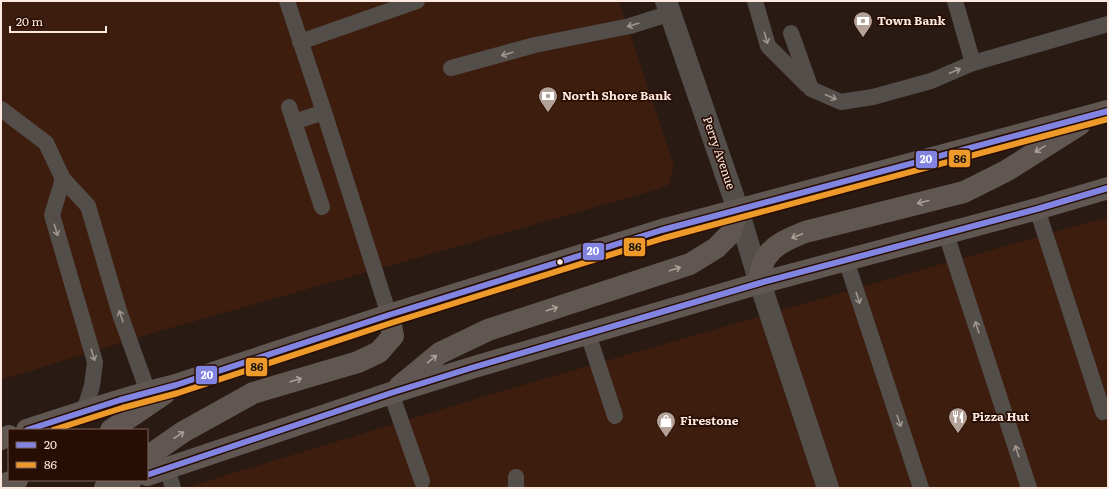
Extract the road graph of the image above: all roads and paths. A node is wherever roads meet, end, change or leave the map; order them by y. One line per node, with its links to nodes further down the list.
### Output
1 (287, 1): 8 (lane)
2 (417, 1): 8 (lane)
3 (755, 1): 11 (lane, one-way to 11)
4 (955, 1): 9 (lane)
5 (668, 7): 10 (lane, one-way to 10); 21 (street, Perry Avenue)
6 (1108, 24): 9 (lane)
7 (791, 33): 11 (lane)
8 (300, 42): 14 (lane)
9 (973, 63): 11 (lane, one-way to 9)
10 (451, 68)
11 (811, 89)
12 (289, 107): 16 (lane)
13 (1, 109): 17 (lane)
14 (324, 112): 16 (lane); 25 (lane)
15 (1102, 112): 21 (main road); 24 (main road, one-way to 24)
16 (294, 122): 19 (lane)
17 (63, 179): 28 (lane, one-way to 17); 31 (lane, one-way to 31)
18 (1108, 188): 20 (main road)
19 (322, 207)
20 (1037, 209): 22 (main road); 30 (lane)
21 (738, 210): 24 (street, Perry Avenue); 25 (main road); 29 (main road, one-way to 21)
22 (946, 234): 23 (main road); 45 (lane, one-way to 22)
23 (846, 260): 24 (main road); 44 (lane, one-way to 44)
24 (759, 282): 26 (main road); 43 (street, Perry Avenue)
25 (389, 315): 27 (main road); 35 (main road, one-way to 25)
26 (588, 334): 29 (main road); 32 (lane)
27 (176, 385): 28 (main road); 34 (main road)
28 (148, 392): 31 (main road)
29 (391, 393): 36 (main road); 40 (lane)
30 (1108, 410)
31 (84, 411): 33 (main road)
32 (615, 416)
33 (30, 429)
34 (112, 429)
35 (148, 456)
36 (162, 477)
37 (14, 481): 41 (main road)
38 (114, 481): 42 (main road)
39 (128, 481): 42 (main road)
40 (422, 481)
41 (1, 485)
42 (104, 488)
43 (828, 488)
44 (920, 488)
45 (1028, 488)

